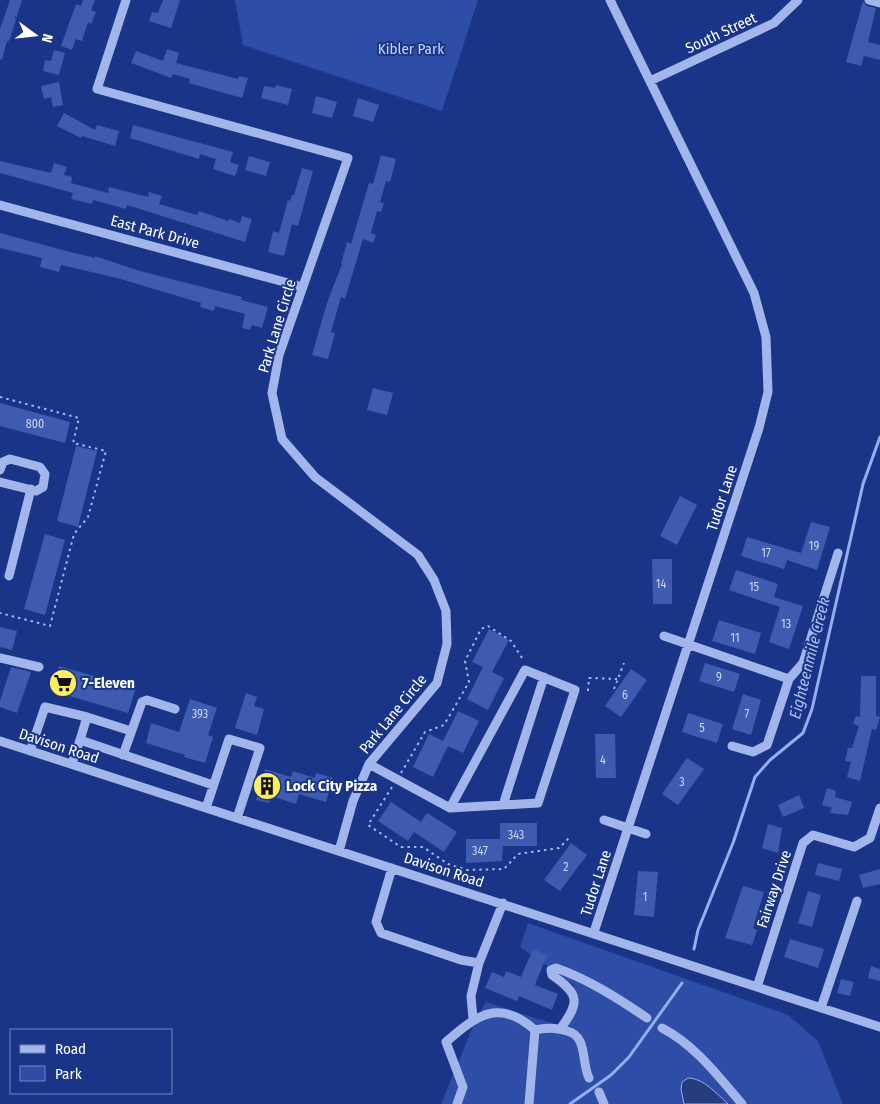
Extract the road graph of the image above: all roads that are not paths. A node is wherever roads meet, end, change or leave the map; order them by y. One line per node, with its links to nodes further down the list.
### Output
1 (126, 0): 8 (street, Park Lane Circle)
2 (610, 0): 6 (street, Tudor Lane)
3 (798, 0): 6 (street, South Street)
4 (869, 0): 5 (street)
5 (880, 3)
6 (650, 81): 15 (street, Tudor Lane)
7 (0, 205): 8 (street, East Park Drive)
8 (303, 287): 29 (street, Park Lane Circle)
9 (0, 470): 11 (street)
10 (0, 482): 11 (street)
11 (30, 489): 13 (street)
12 (838, 553): 19 (street)
13 (9, 576)
14 (664, 636): 15 (street)
15 (688, 644): 19 (street); 37 (street, Tudor Lane)
16 (0, 658): 17 (street)
17 (39, 667)
18 (544, 677): 31 (street); 31 (street); 33 (street)
19 (789, 679): 25 (street)
20 (175, 710): 22 (street)
21 (87, 717): 22 (street); 23 (street); 26 (street)
22 (131, 731): 27 (street)
23 (80, 740): 27 (street); 28 (street)
24 (0, 741): 26 (street, Davison Road)
25 (732, 746)
26 (30, 751): 28 (street, Davison Road)
27 (123, 755): 30 (street)
28 (72, 764): 32 (street, Davison Road)
29 (369, 764): 33 (street); 39 (street, Park Lane Circle)
30 (213, 785): 32 (street); 35 (street)
31 (503, 805): 33 (street)
32 (206, 808): 35 (street, Davison Road)
33 (450, 808)
34 (880, 808): 45 (street, Fairway Drive)
35 (237, 818): 39 (street, Davison Road)
36 (604, 820): 37 (street)
37 (628, 828): 38 (street); 43 (street, Tudor Lane)
38 (646, 834)
39 (339, 850): 40 (street, Davison Road)
40 (392, 868): 42 (street, Davison Road); 44 (street)
41 (857, 901): 46 (street)
42 (503, 903): 43 (street, Davison Road); 44 (street)
43 (594, 932): 45 (street, Davison Road)
44 (479, 963): 48 (street)
45 (757, 988): 46 (street, Davison Road)
46 (821, 1008): 49 (street, Davison Road)
47 (647, 1018): 51 (street)
48 (474, 1019): 52 (street); 55 (street)
49 (880, 1027)
50 (662, 1028): 58 (street)
51 (560, 1029): 52 (street); 53 (street)
52 (535, 1030): 56 (street)
53 (590, 1078)
54 (599, 1092): 57 (street)
55 (457, 1104)
56 (529, 1104)
57 (604, 1104)
58 (742, 1104)

